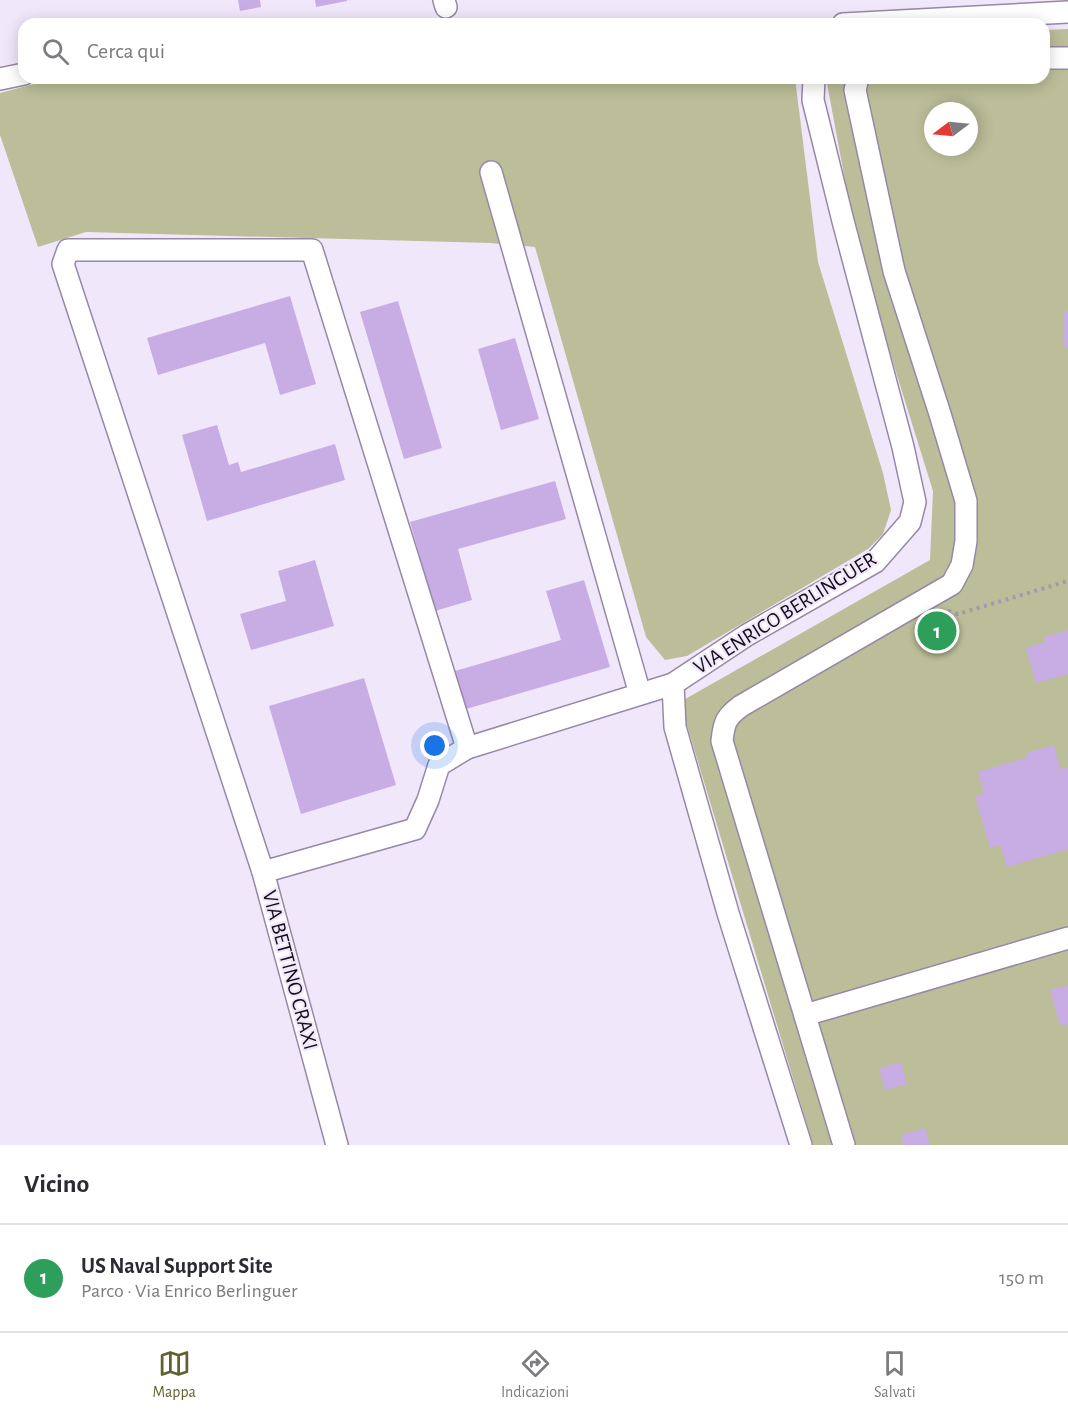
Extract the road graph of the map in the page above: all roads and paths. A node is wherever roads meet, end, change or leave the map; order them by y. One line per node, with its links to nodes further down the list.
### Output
1 (1068, 12): 2 (street)
2 (956, 18)
3 (1050, 58): 4 (street)
4 (1068, 58)
5 (18, 76): 6 (street)
6 (0, 80)
7 (814, 84): 12 (street, VIA ENRICO BERLINGUER)
8 (856, 84): 11 (street)
9 (491, 172): 13 (street)
10 (1068, 581): 11 (path)
11 (920, 603): 17 (street)
12 (673, 684): 13 (street, VIA BETTINO CRAXI); 19 (street, VIA ENRICO BERLINGUER)
13 (640, 694): 14 (street, VIA BETTINO CRAXI)
14 (467, 748): 15 (street, VIA BETTINO CRAXI); 15 (street)
15 (263, 872): 18 (street, VIA BETTINO CRAXI)
16 (1068, 938): 17 (street)
17 (805, 1015): 20 (street)
18 (337, 1145)
19 (801, 1145)
20 (844, 1145)

